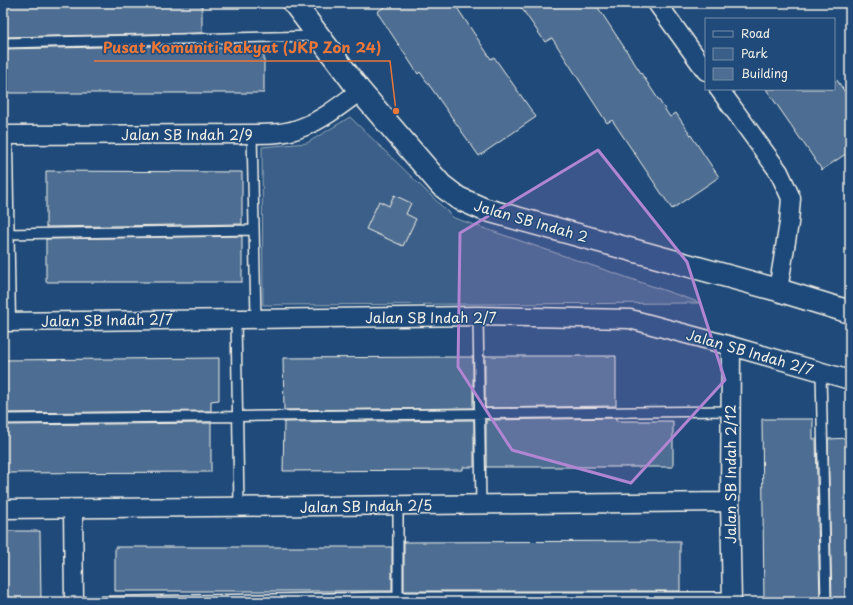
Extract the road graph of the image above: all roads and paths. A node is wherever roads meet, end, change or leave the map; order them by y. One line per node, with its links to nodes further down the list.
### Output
1 (294, 3): 3 (street, Jalan SB Indah 2)
2 (656, 3): 5 (street)
3 (318, 36): 4 (lane); 7 (street, Jalan SB Indah 2)
4 (3, 42)
5 (705, 70)
6 (720, 90): 13 (street)
7 (360, 91): 8 (street, Jalan SB Indah 2/9); 13 (street, Jalan SB Indah 2)
8 (252, 134): 9 (street, Jalan SB Indah 2/9); 11 (lane)
9 (3, 135)
10 (3, 145): 12 (street)
11 (254, 230): 12 (lane); 16 (lane)
12 (4, 234): 18 (street)
13 (778, 290): 14 (street, Jalan SB Indah 2)
14 (850, 312)
15 (478, 316): 16 (street, Jalan SB Indah 2/7); 19 (street, Jalan SB Indah 2/7); 23 (lane)
16 (256, 318): 17 (street, Jalan SB Indah 2/7)
17 (236, 319): 18 (street, Jalan SB Indah 2/7); 24 (lane)
18 (5, 322)
19 (731, 346): 20 (street, Jalan SB Indah 2/7); 22 (street, Jalan SB Indah 2/12)
20 (821, 372): 21 (street, Jalan SB Indah 2/7); 35 (lane)
21 (850, 380)
22 (730, 411): 23 (lane); 26 (street, Jalan SB Indah 2/12)
23 (479, 414): 24 (lane); 27 (lane)
24 (237, 417): 25 (lane); 29 (lane)
25 (3, 419)
26 (730, 502): 27 (street, Jalan SB Indah 2/5); 33 (street, Jalan SB Indah 2/12)
27 (482, 505): 28 (street, Jalan SB Indah 2/5)
28 (398, 506): 29 (street, Jalan SB Indah 2/5); 32 (lane)
29 (238, 507): 31 (street, Jalan SB Indah 2/5)
30 (3, 509): 31 (street, Jalan SB Indah 2/5)
31 (73, 509): 34 (street)
32 (398, 599): 33 (lane); 34 (lane)
33 (732, 599)
34 (74, 602)
35 (826, 602)

